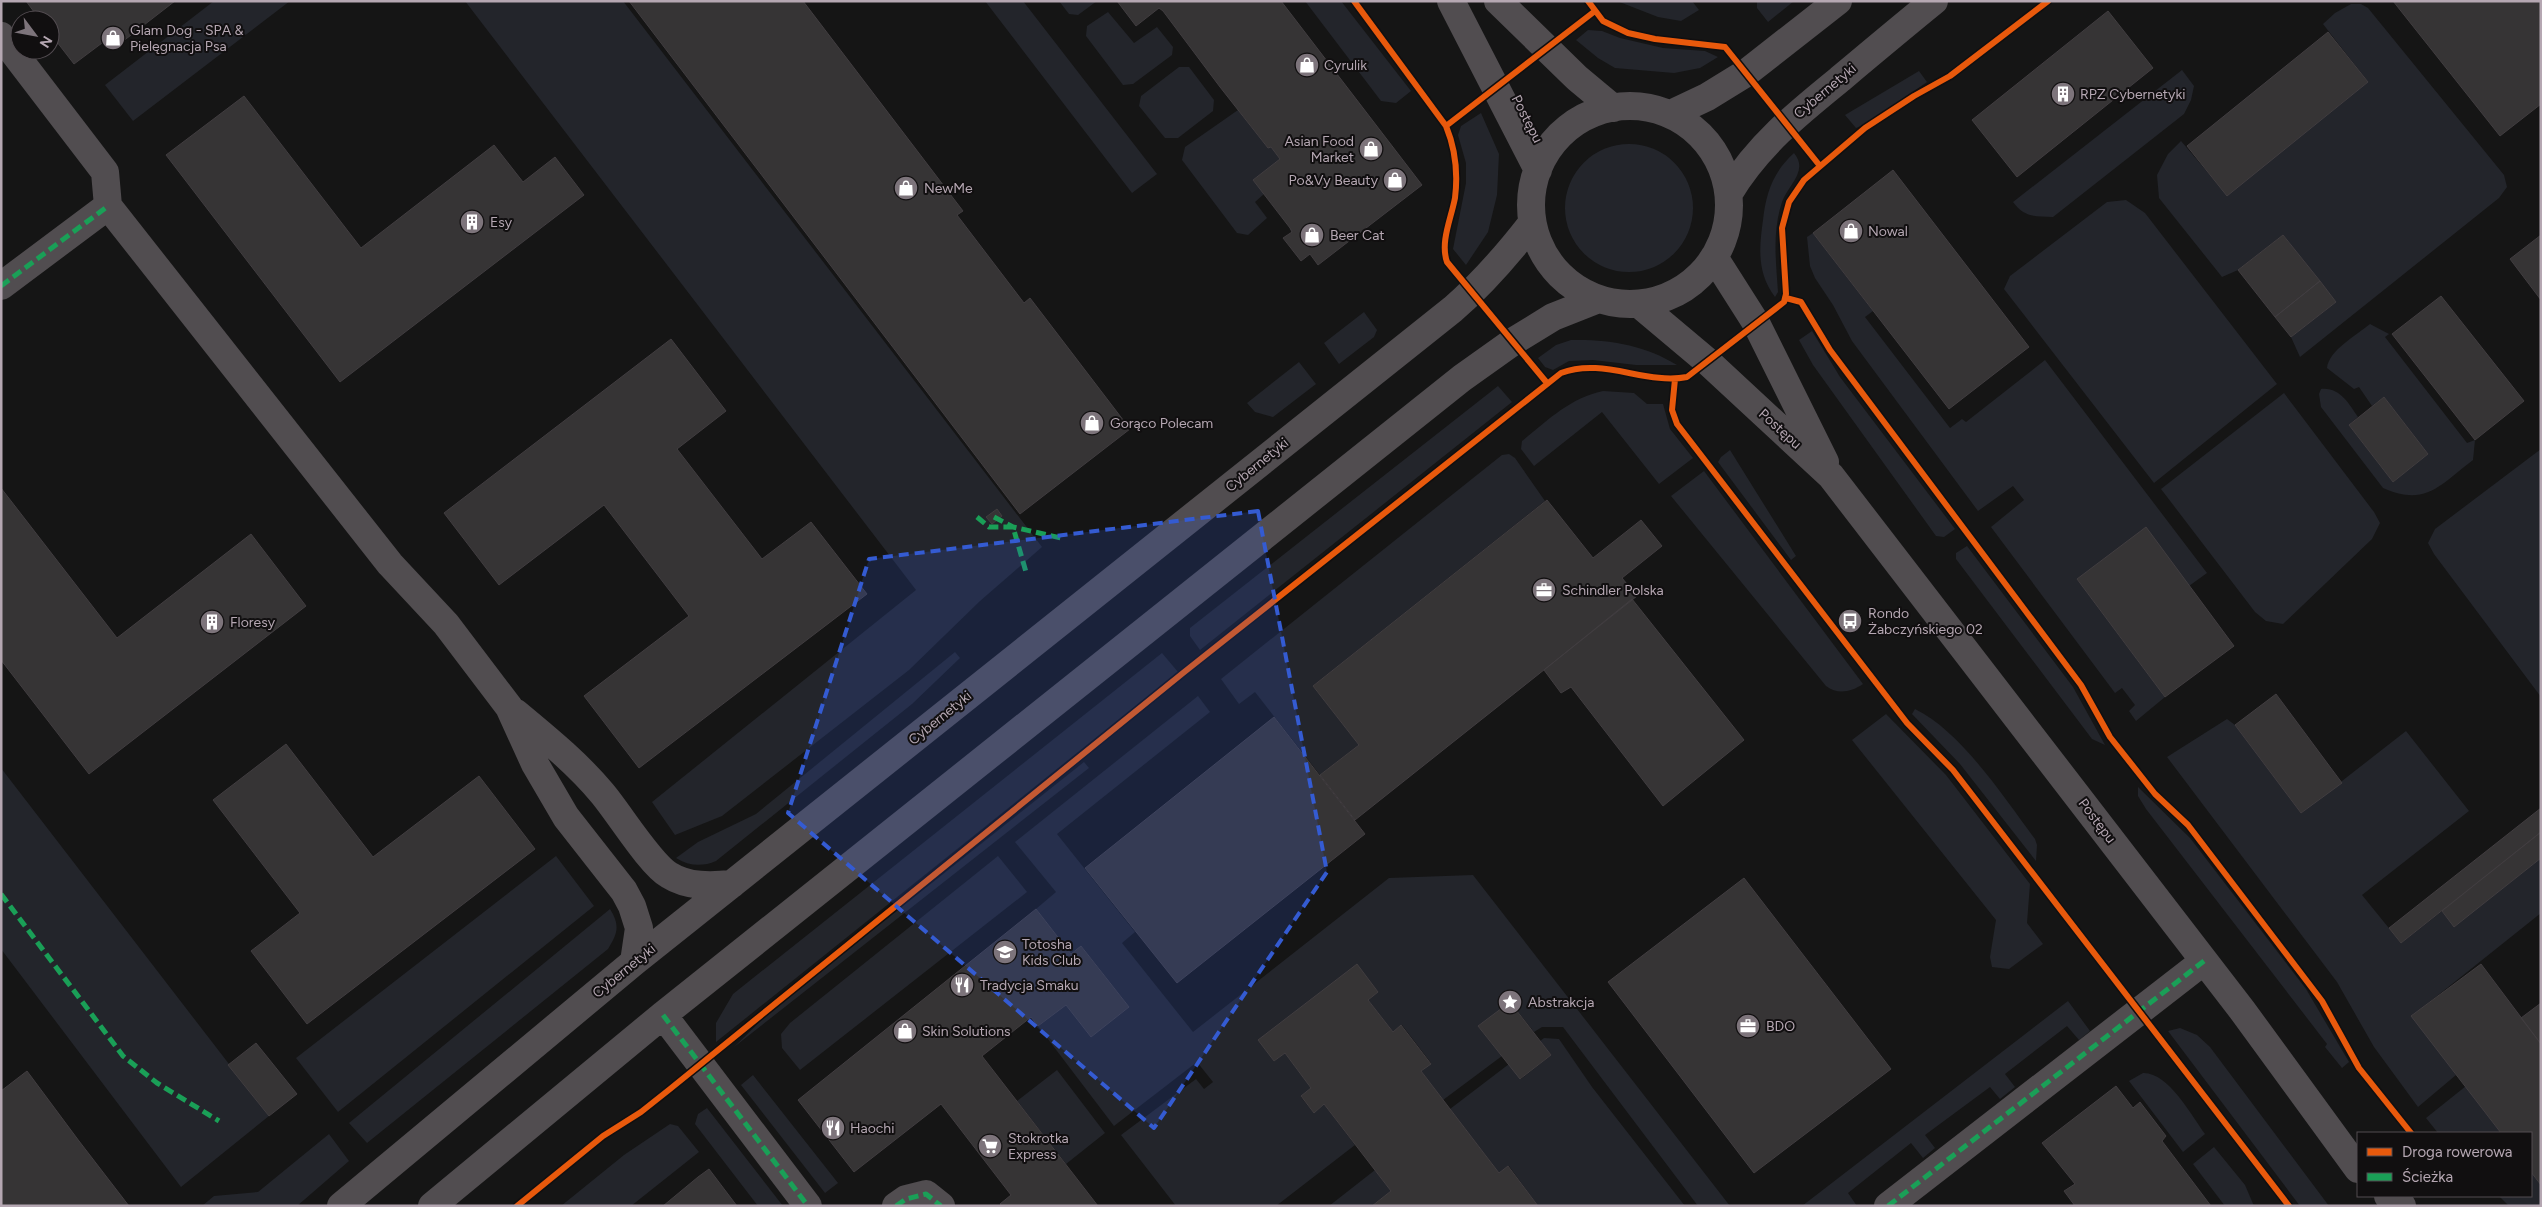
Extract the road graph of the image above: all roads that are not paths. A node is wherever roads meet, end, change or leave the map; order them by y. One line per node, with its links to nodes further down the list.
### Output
1 (1451, 1): 8 (street, Postępu)
2 (1498, 1): 6 (street)
3 (1838, 1): 7 (street)
4 (1934, 1): 9 (street, Cybernetyki)
5 (1, 36): 10 (street)
6 (1613, 108): 7 (street); 8 (street)
7 (1671, 114): 9 (street)
8 (1538, 170): 11 (street)
9 (1729, 193): 12 (street)
10 (108, 206): 13 (street); 17 (street)
11 (1532, 223): 14 (street); 18 (street, Cybernetyki)
12 (1714, 257): 15 (street); 16 (street, Postępu)
13 (1, 286)
14 (1596, 300): 15 (street); 21 (street)
15 (1639, 304): 16 (street, Postępu)
16 (1831, 476): 19 (street, Postępu)
17 (509, 707): 18 (street); 20 (street)
18 (732, 884): 20 (street, Cybernetyki)
19 (2204, 961): 22 (street, Postępu); 29 (street)
20 (634, 962): 24 (street, Cybernetyki)
21 (663, 1015): 25 (street); 26 (street)
22 (2357, 1168)
23 (2389, 1197): 30 (street)
24 (341, 1206)
25 (432, 1206)
26 (808, 1206)
27 (896, 1206): 28 (street)
28 (941, 1206)
29 (1888, 1206)
30 (2402, 1206)

